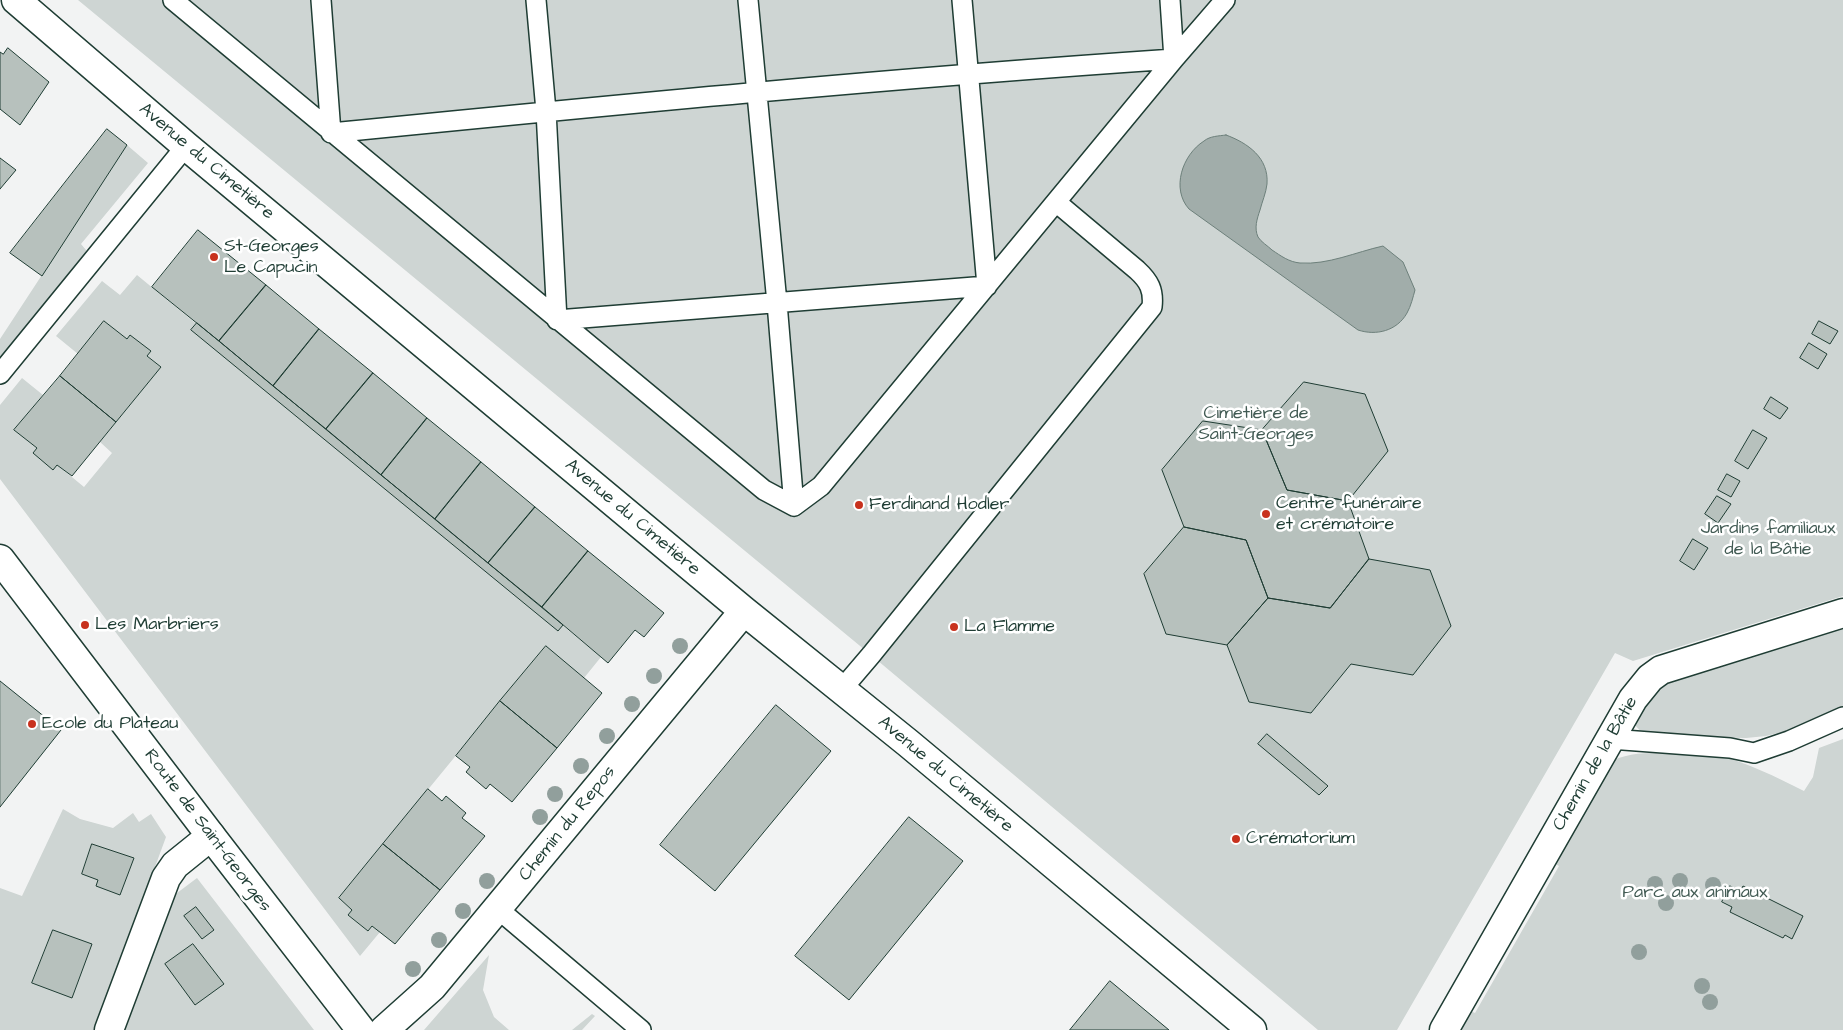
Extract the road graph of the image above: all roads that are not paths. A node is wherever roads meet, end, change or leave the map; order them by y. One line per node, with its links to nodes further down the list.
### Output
1 (16, 0): 14 (street, Avenue du Cimetière)
2 (173, 0): 13 (lane)
3 (321, 0): 13 (lane)
4 (536, 0): 12 (lane)
5 (748, 0): 11 (lane)
6 (962, 0): 10 (lane)
7 (1170, 0): 9 (lane)
8 (1225, 0): 9 (lane)
9 (1174, 59): 10 (lane); 15 (lane)
10 (968, 73): 11 (lane); 16 (lane)
11 (756, 91): 12 (lane); 17 (lane)
12 (546, 111): 13 (lane); 18 (lane)
13 (331, 133): 18 (lane)
14 (186, 146): 19 (lane); 22 (street, Avenue du Cimetière)
15 (1056, 202): 16 (lane); 24 (lane)
16 (987, 286): 17 (lane); 20 (lane)
17 (777, 303): 18 (lane); 20 (lane)
18 (557, 320): 20 (lane)
19 (0, 374)
20 (794, 506)
21 (0, 559): 27 (street, Route de Saint-Georges)
22 (744, 611): 24 (street, Avenue du Cimetière); 28 (street, Chemin du Repos)
23 (1843, 613): 26 (street, Chemin de la Bâtie)
24 (842, 689): 33 (street, Avenue du Cimetière)
25 (1843, 717): 26 (lane)
26 (1610, 739): 34 (street, Chemin de la Bâtie)
27 (211, 836): 29 (street); 30 (street, Route de Saint-Georges)
28 (498, 909): 31 (street, Chemin du Repos); 32 (lane)
29 (109, 1030)
30 (361, 1030)
31 (384, 1030)
32 (641, 1030)
33 (1252, 1030)
34 (1444, 1030)

